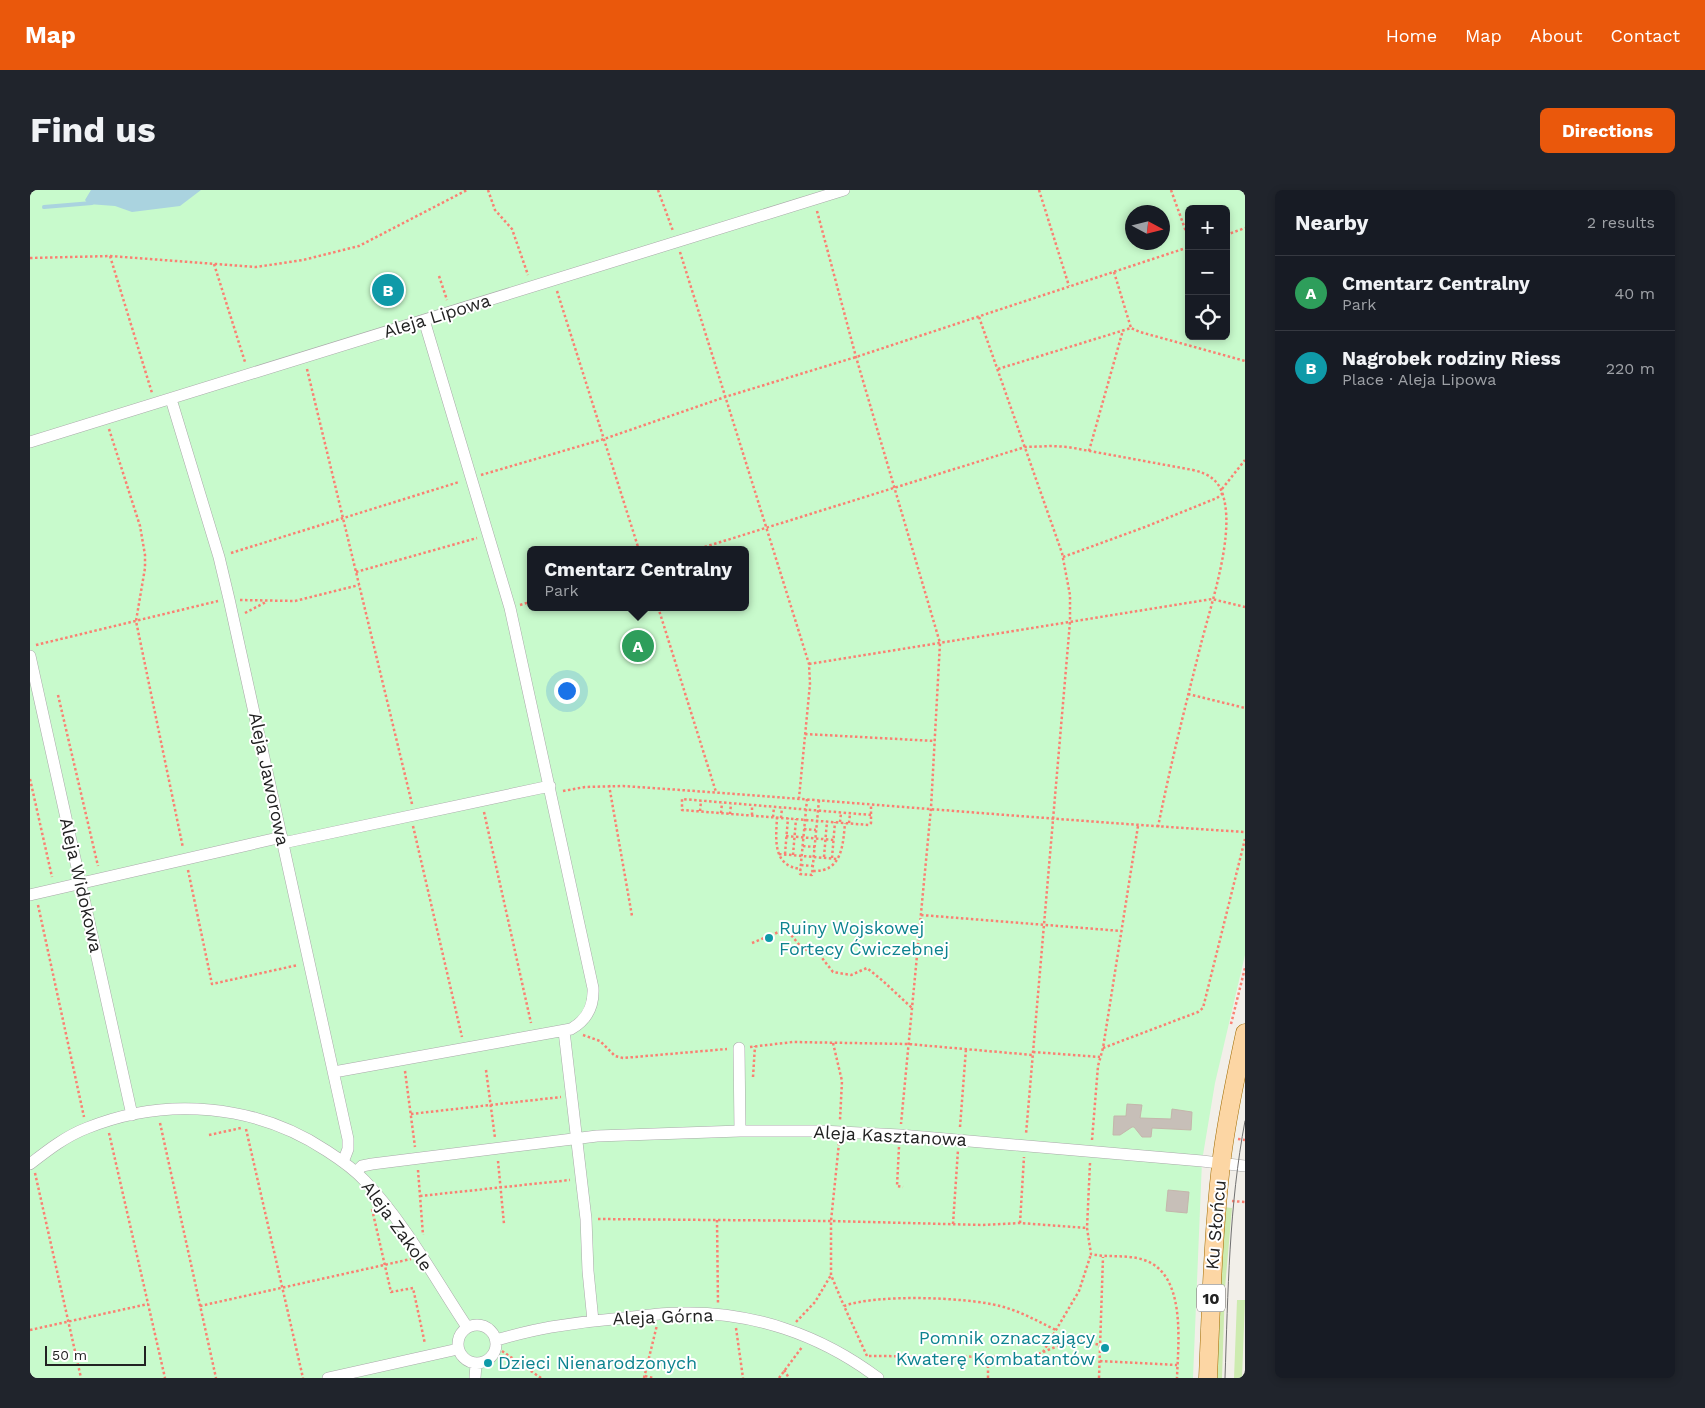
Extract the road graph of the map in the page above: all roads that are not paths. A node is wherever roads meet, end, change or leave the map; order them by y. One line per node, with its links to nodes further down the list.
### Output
1 (844, 190): 2 (street, Aleja Lipowa)
2 (424, 320): 3 (street, Aleja Lipowa); 6 (street)
3 (171, 399): 4 (street, Aleja Lipowa); 7 (street, Aleja Jaworowa)
4 (30, 442)
5 (30, 656): 8 (street, Aleja Widokowa)
6 (550, 790): 7 (street); 10 (street)
7 (282, 840): 8 (street); 13 (street, Aleja Jaworowa)
8 (81, 883): 9 (street); 14 (street, Aleja Widokowa)
9 (33, 894)
10 (566, 1030): 13 (street); 16 (street)
11 (1245, 1033): 19 (main road, Ku Słońcu / 10)
12 (739, 1048): 15 (street)
13 (334, 1072): 17 (street, Aleja Jaworowa)
14 (132, 1114): 17 (street, Aleja Zakole); 18 (street, Aleja Zakole)
15 (740, 1131): 16 (street, Aleja Kasztanowa); 19 (street, Aleja Kasztanowa)
16 (577, 1139): 21 (street, Aleja Kasztanowa); 22 (street)
17 (343, 1162): 21 (street, Aleja Zakole)
18 (31, 1163)
19 (1221, 1163): 20 (street, Ku Słońcu); 30 (main road, Ku Słońcu / 10)
20 (1245, 1166)
21 (356, 1172): 23 (street, Aleja Zakole)
22 (593, 1321): 24 (street, Aleja Górna); 29 (street, Aleja Górna)
23 (467, 1327): 24 (street); 25 (street)
24 (496, 1344): 26 (street, Aleja Górna)
25 (458, 1349): 26 (street); 27 (street)
26 (476, 1364): 28 (street)
27 (328, 1378)
28 (475, 1378)
29 (878, 1378)
30 (1208, 1378)

